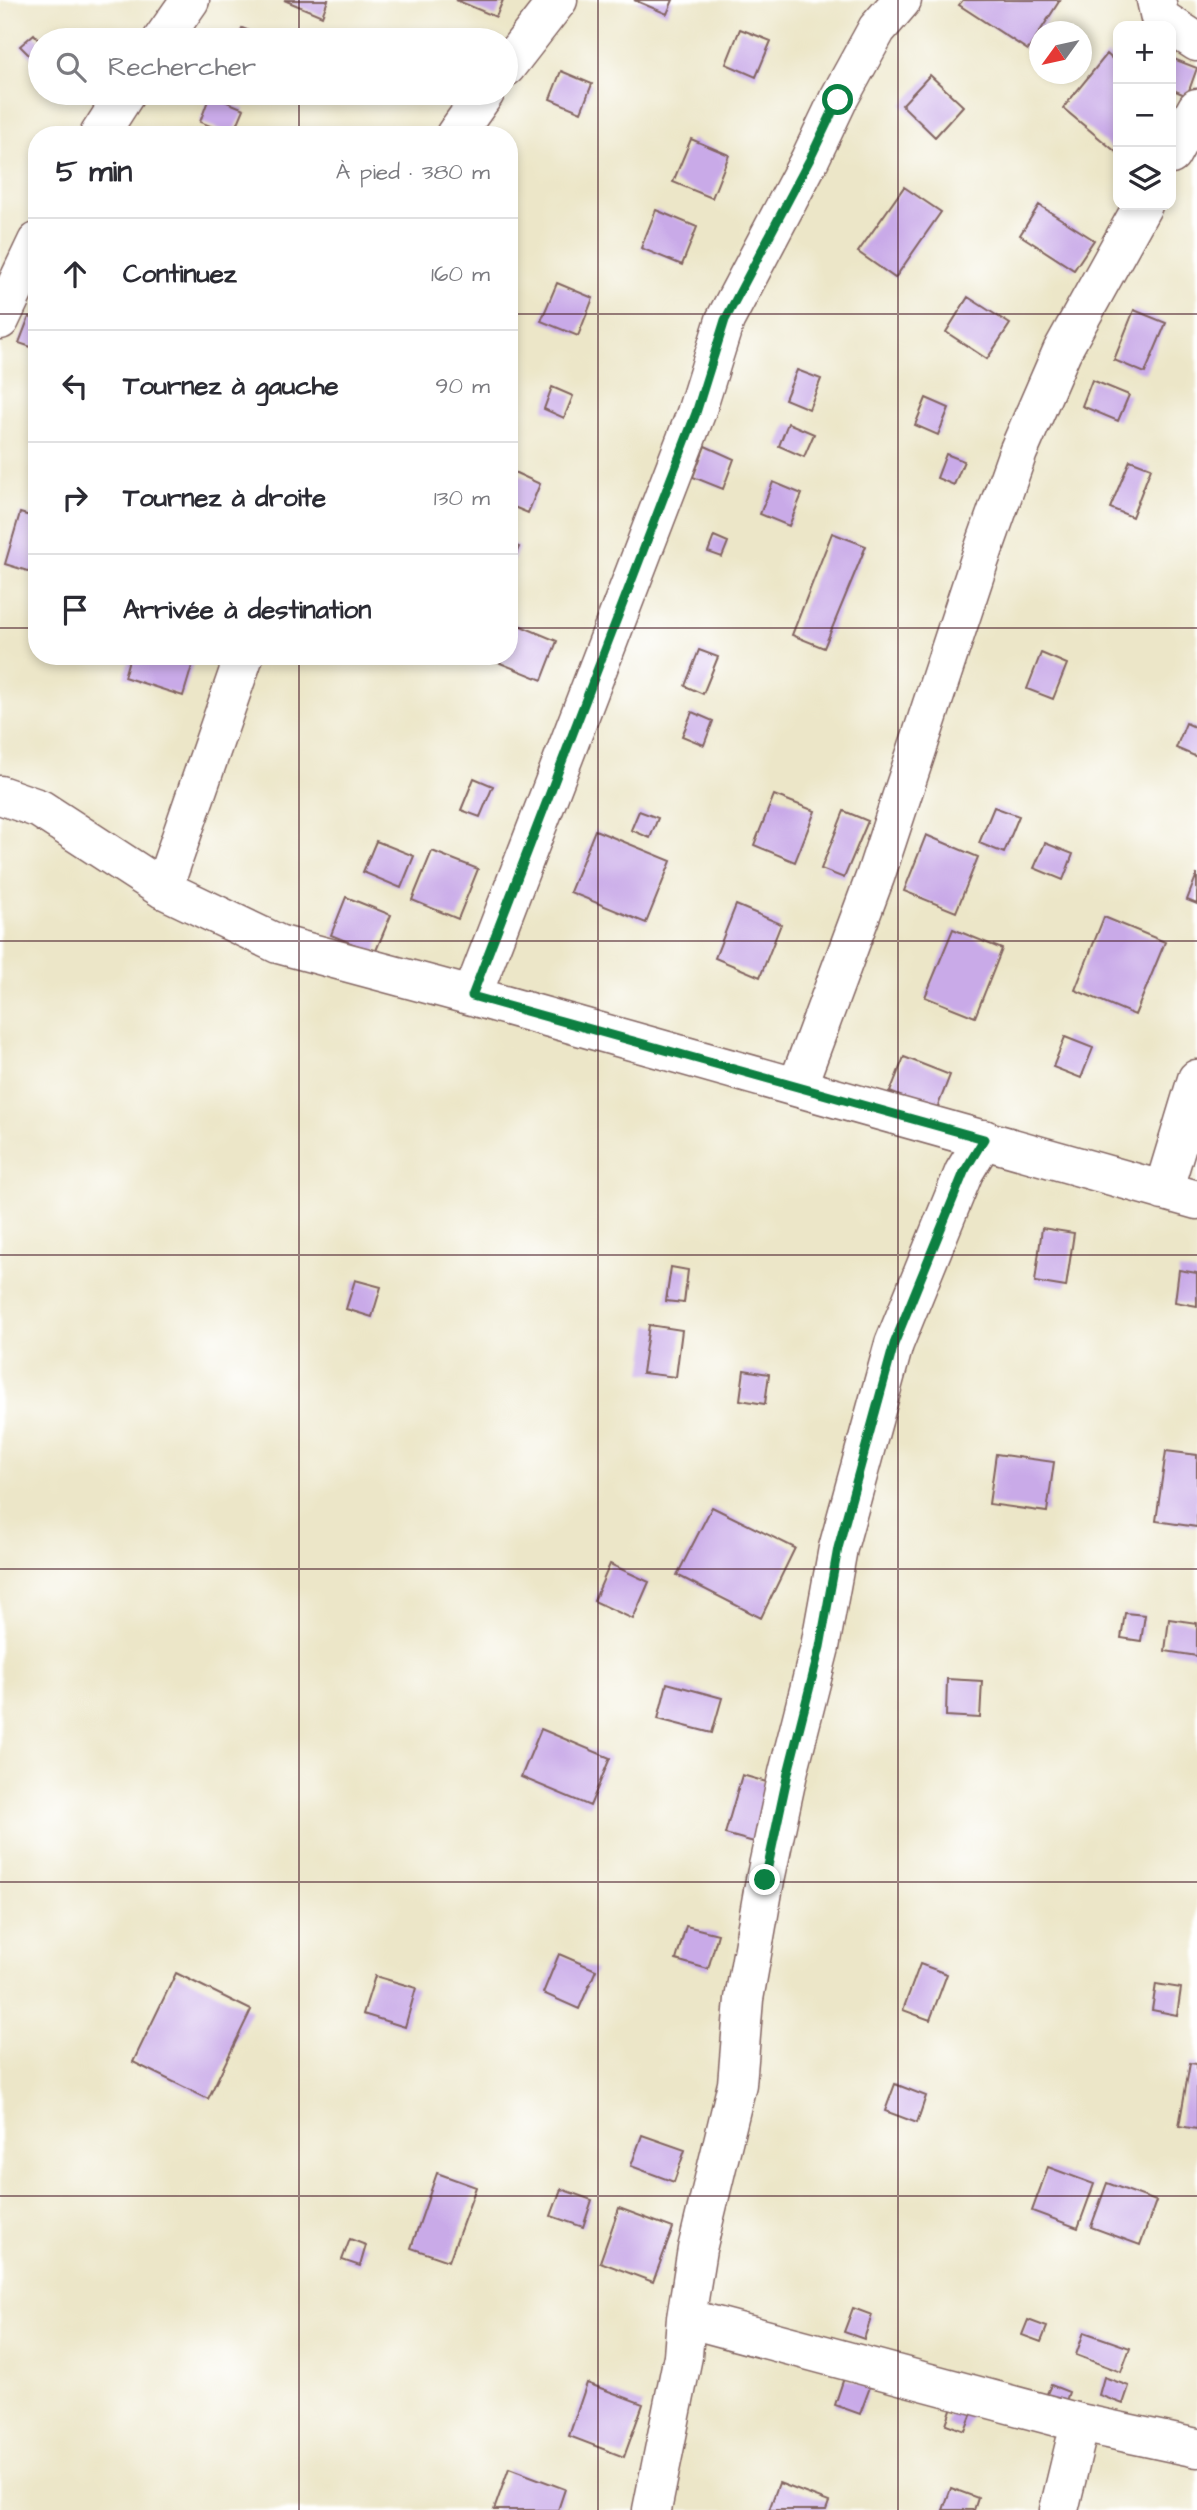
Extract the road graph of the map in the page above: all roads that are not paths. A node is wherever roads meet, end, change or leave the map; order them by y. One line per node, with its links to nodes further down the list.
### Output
1 (190, 0): 5 (street)
2 (558, 0): 7 (street)
3 (902, 0): 20 (street)
4 (1156, 0): 6 (street)
5 (170, 28)
6 (1197, 42)
7 (518, 52)
8 (118, 105): 11 (street)
9 (477, 105): 12 (street)
10 (1197, 108): 13 (street)
11 (105, 126)
12 (462, 126)
13 (1175, 147)
14 (1140, 210): 22 (street)
15 (28, 262): 16 (street)
16 (0, 320)
17 (241, 665): 19 (street)
18 (0, 795): 19 (street)
19 (163, 889): 20 (street)
20 (472, 996): 22 (street)
21 (1197, 1079): 24 (street)
22 (797, 1087): 23 (street)
23 (984, 1139): 24 (street); 25 (street)
24 (1180, 1195)
25 (686, 2318): 26 (street); 28 (street)
26 (1080, 2423): 27 (street); 29 (street)
27 (1197, 2448)
28 (652, 2510)
29 (1059, 2510)

